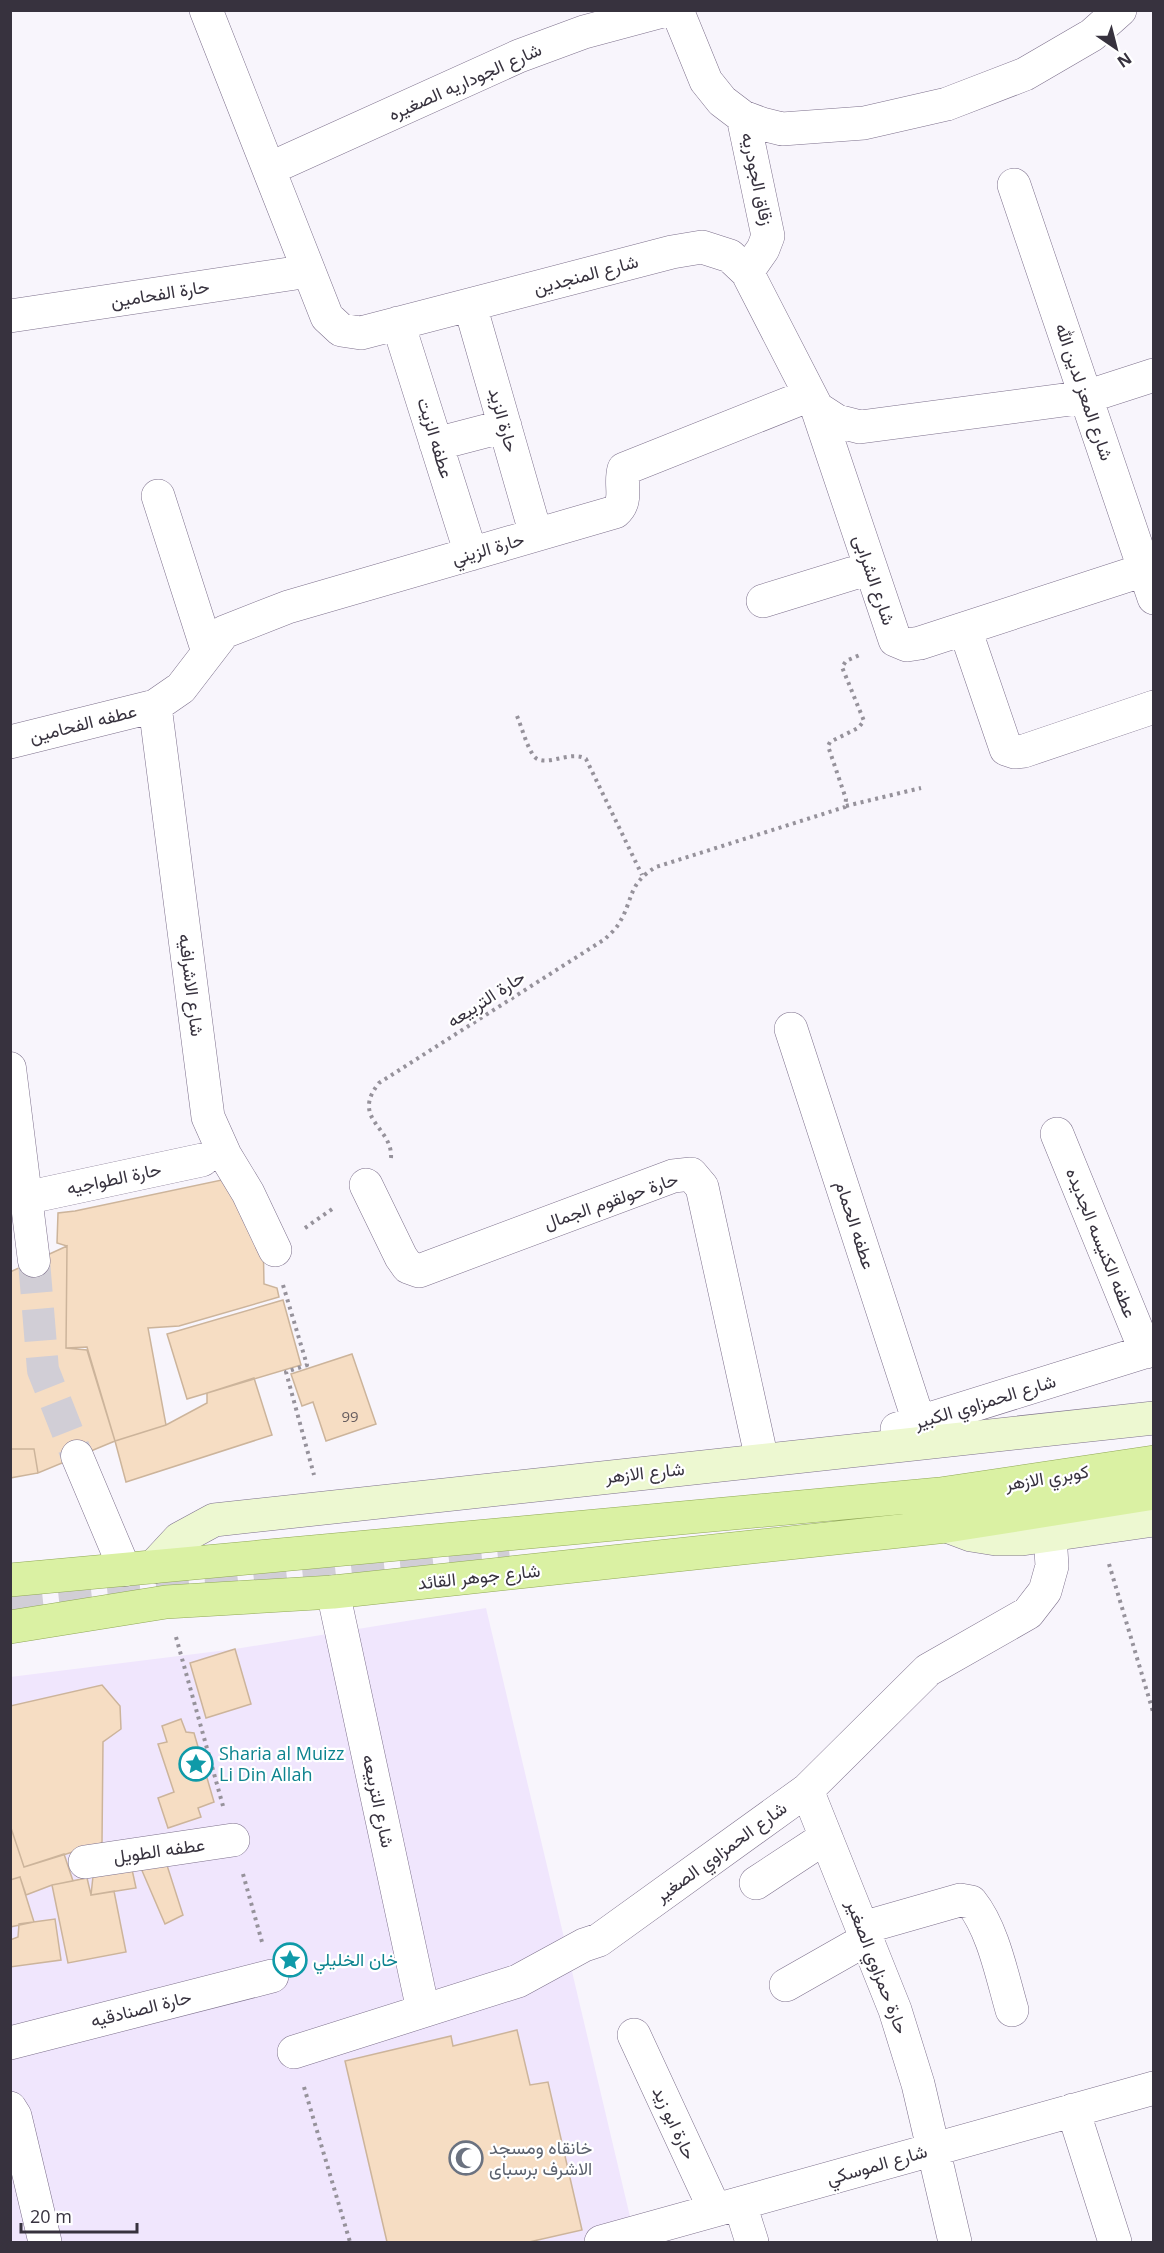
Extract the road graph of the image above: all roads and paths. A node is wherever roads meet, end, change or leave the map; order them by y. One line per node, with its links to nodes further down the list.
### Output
1 (206, 10): 7 (street, شارع المنجدين)
2 (666, 10): 5 (street, شارع الجوداريه الصغيره)
3 (677, 10): 6 (street)
4 (1120, 10): 6 (street)
5 (583, 21): 7 (street, شارع الجوداريه الصغيره)
6 (743, 117): 10 (street, زقاق الجودريه)
7 (269, 169): 9 (street, شارع المنجدين)
8 (1014, 185): 15 (street, شارع المعز لدين الله)
9 (309, 272): 12 (street, حارة الفحامين); 13 (street, شارع المنجدين)
10 (747, 272): 11 (street, شارع المنجدين); 16 (street, شارع المنجدين)
11 (470, 305): 13 (street, شارع المنجدين); 17 (street, حارة الزيد)
12 (10, 316)
13 (399, 323): 18 (street, عطفه الزيت)
14 (1154, 375): 15 (street)
15 (1086, 397): 16 (street); 23 (street, شارع المعز لدين الله)
16 (813, 402): 20 (street, حارة الزيني); 22 (street, شارع الشرابى)
17 (505, 426): 18 (street); 20 (street, حارة الزيد)
18 (436, 444): 21 (street, عطفه الزيت)
19 (158, 496): 27 (street)
20 (536, 535): 21 (street, حارة الزيني)
21 (471, 554): 27 (street, حارة الزيني)
22 (870, 568): 24 (street); 26 (street, شارع الشرابى)
23 (1149, 584): 25 (street, شارع الشرابى)
24 (763, 601)
25 (964, 628): 26 (street, شارع الشرابى); 29 (street)
26 (896, 640): 33 (path)
27 (208, 652): 28 (street, حارة الزيني)
28 (155, 706): 31 (street, عطفه الفحامين); 41 (street, شارع الاشرافيه)
29 (1154, 707)
30 (517, 716): 34 (path)
31 (10, 742)
32 (921, 788): 33 (path)
33 (845, 807): 34 (path)
34 (642, 875): 39 (path, حارة التربيعه)
35 (791, 1029): 45 (street, عطفه الحمام)
36 (10, 1068): 40 (street)
37 (1057, 1134): 43 (street, عطفه الكنيسه الجديده)
38 (202, 1160): 40 (street, حارة الطواجيه)
39 (366, 1185): 41 (path, حارة التربيعه); 48 (street, حارة حولقوم الجمال)
40 (25, 1198): 42 (street)
41 (274, 1250): 51 (path)
42 (34, 1261)
43 (1150, 1350): 45 (street, شارع الحمزاوي الكبير)
44 (1154, 1418): 46 (main road, شارع الازهر)
45 (919, 1422): 46 (street, شارع الحمزاوي الكبير)
46 (816, 1454): 48 (main road, شارع الازهر)
47 (76, 1456): 56 (street)
48 (762, 1460): 51 (main road, شارع الازهر)
49 (1154, 1462): 56 (main road, كوبري الازهر)
50 (1154, 1492): 53 (main road, كوبري الازهر)
51 (322, 1507): 56 (main road, شارع الازهر)
52 (1154, 1520): 54 (main road)
53 (947, 1526): 55 (main road); 58 (main road, شارع جوهر القائد)
54 (1099, 1528): 55 (main road); 60 (path)
55 (1050, 1535): 61 (street, شارع الحمزاوي الصغير)
56 (139, 1568): 57 (main road)
57 (10, 1580)
58 (333, 1592): 59 (main road, شارع جوهر القائد); 69 (street, شارع التربيعه)
59 (10, 1627)
60 (1154, 1714)
61 (807, 1790): 62 (street, حارة حمزاوي الصغير); 69 (street, شارع الحمزاوي الصغير)
62 (826, 1837): 65 (street); 66 (street, حارة حمزاوي الصغير)
63 (233, 1840): 64 (street, عطفه الطويل)
64 (85, 1862)
65 (756, 1883)
66 (865, 1933): 68 (street); 70 (street); 77 (street, حارة حمزاوي الصغير)
67 (272, 1976): 72 (street, حارة الصنادقيه)
68 (786, 1985)
69 (423, 2010): 73 (street, شارع الحمزاوي الصغير)
70 (1012, 2010)
71 (634, 2035): 78 (street, حارة ابو زيد)
72 (10, 2043)
73 (294, 2052)
74 (1154, 2088): 76 (street, شارع الموسكي)
75 (10, 2108): 79 (street)
76 (1072, 2110): 77 (street, شارع الموسكي); 83 (street)
77 (933, 2150): 78 (street, شارع الموسكي); 82 (street, حارة حمزاوي الصغير)
78 (727, 2207): 80 (street, شارع الموسكي); 81 (street, حارة ابو زيد)
79 (45, 2242)
80 (600, 2242)
81 (752, 2242)
82 (955, 2242)
83 (1114, 2242)

